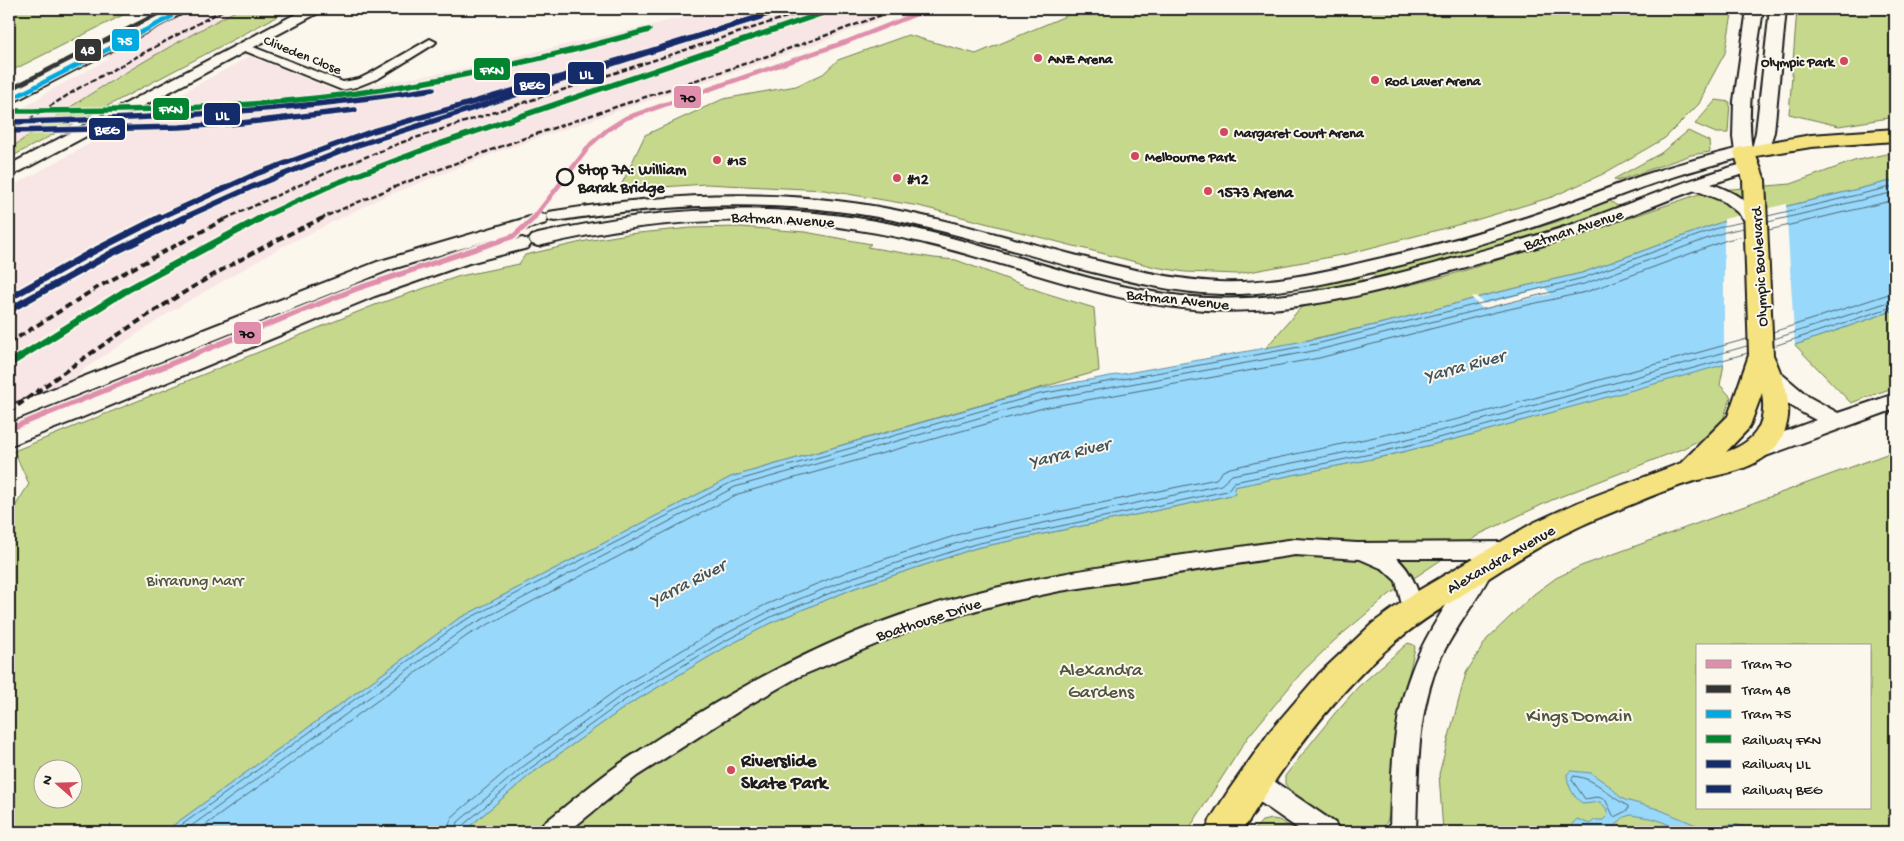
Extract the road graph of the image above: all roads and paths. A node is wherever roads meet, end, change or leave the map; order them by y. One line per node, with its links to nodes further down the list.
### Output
1 (151, 9): 8 (main road)
2 (180, 9): 11 (main road)
3 (315, 9): 7 (street)
4 (1755, 9): 9 (main road, Olympic Boulevard)
5 (1778, 9): 10 (main road, Olympic Boulevard)
6 (430, 42): 7 (street, Cliveden Close)
7 (244, 47): 13 (street)
8 (9, 82)
9 (1744, 94): 10 (main road); 14 (main road, Olympic Boulevard)
10 (1768, 95): 14 (main road, Olympic Boulevard)
11 (9, 97)
12 (1895, 135): 14 (highway, Batman Avenue)
13 (9, 171)
14 (1752, 180): 15 (street, Batman Avenue); 15 (street); 16 (street, Batman Avenue); 21 (highway, Olympic Boulevard)
15 (1695, 185): 17 (street, Batman Avenue)
16 (1610, 194): 17 (street); 20 (street, Batman Avenue)
17 (1642, 205): 20 (street, Batman Avenue)
18 (598, 209): 19 (street); 20 (street, Batman Avenue); 23 (street, Batman Avenue)
19 (592, 228): 20 (street, Batman Avenue); 25 (street, Batman Avenue)
20 (1166, 291)
21 (1764, 368): 24 (street); 26 (highway, Olympic Boulevard); 27 (highway, Olympic Boulevard)
22 (1895, 401): 24 (street, Alexandra Avenue)
23 (9, 414)
24 (1839, 420): 26 (street, Alexandra Avenue)
25 (9, 438)
26 (1745, 456): 27 (highway, Alexandra Avenue)
27 (1690, 472): 29 (highway, Alexandra Avenue)
28 (1357, 551): 29 (street, Boathouse Drive); 30 (street, Boathouse Drive); 33 (street, Boathouse Drive)
29 (1497, 557): 30 (highway, Alexandra Avenue); 32 (street)
30 (1412, 611): 31 (highway, Alexandra Avenue)
31 (1253, 782): 34 (highway, Alexandra Avenue); 35 (street)
32 (1401, 828)
33 (551, 832)
34 (1222, 832)
35 (1326, 832)

